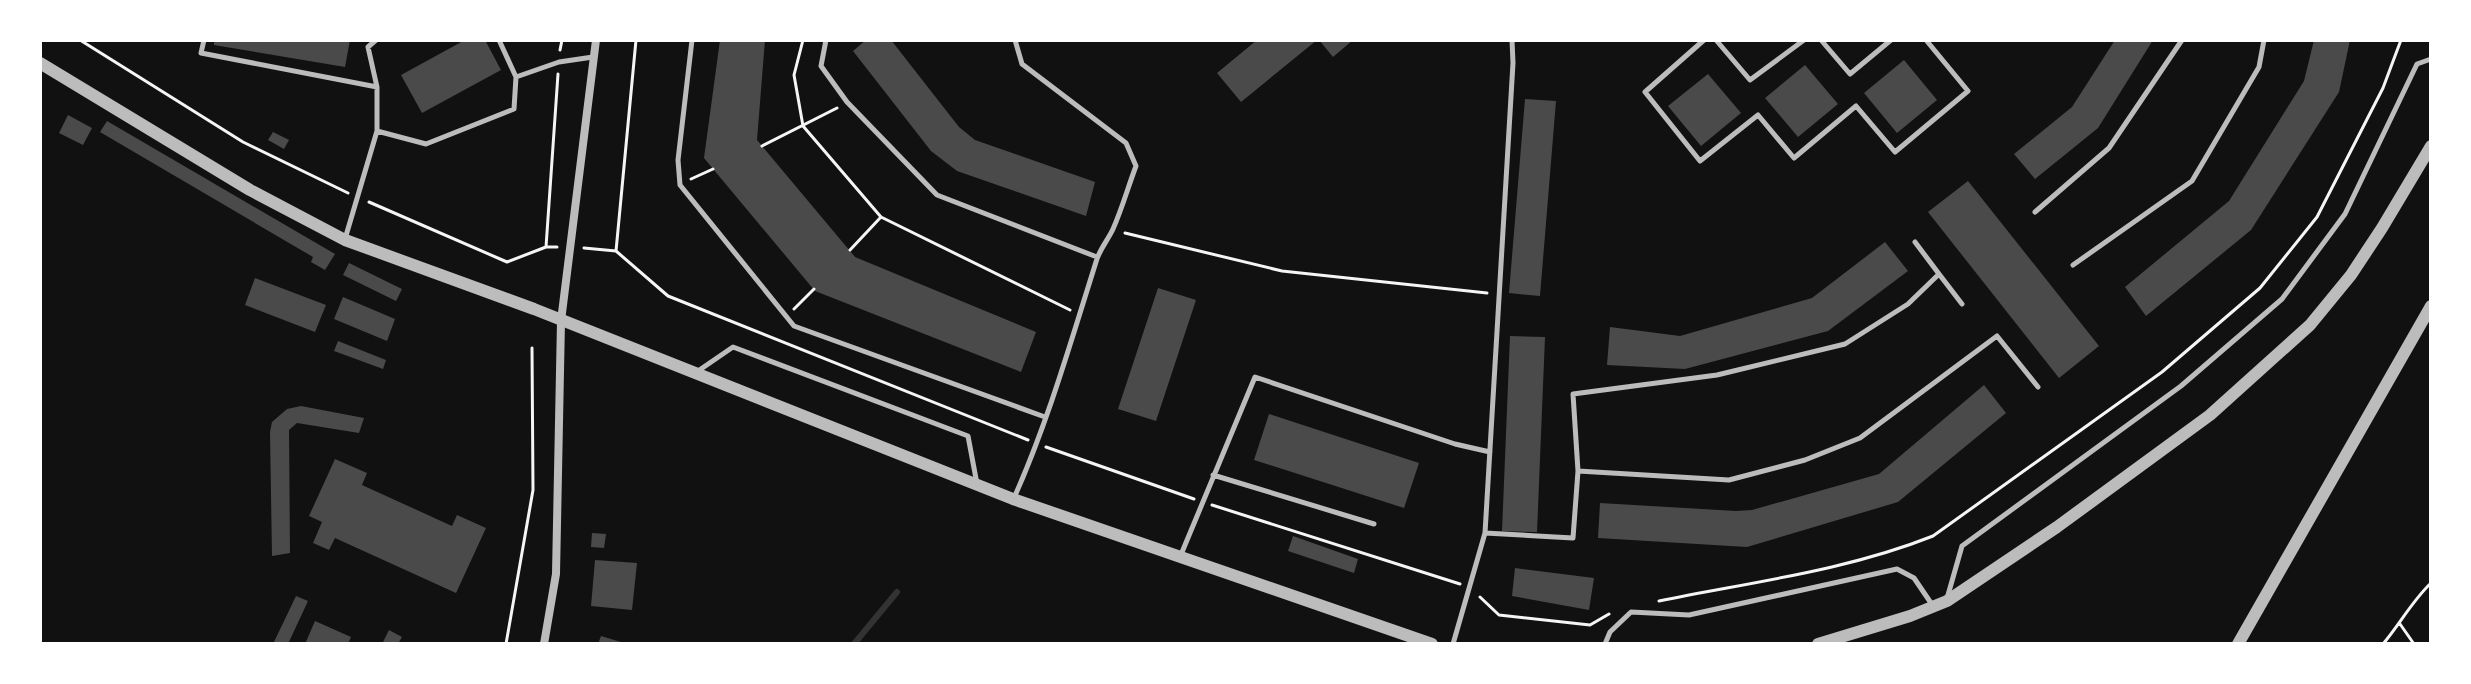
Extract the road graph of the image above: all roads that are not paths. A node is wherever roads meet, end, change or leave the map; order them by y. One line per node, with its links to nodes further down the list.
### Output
1 (204, 40): 21 (lane)
2 (376, 40): 21 (lane)
3 (499, 40): 20 (lane)
4 (596, 40): 17 (street)
5 (692, 40): 35 (lane)
6 (826, 40): 27 (lane)
7 (1015, 40): 27 (lane)
8 (1512, 40): 36 (lane)
9 (1704, 40): 14 (lane)
10 (1716, 40): 11 (lane)
11 (1804, 40)
12 (1821, 40): 13 (lane)
13 (1891, 40)
14 (1926, 40)
15 (2182, 40): 24 (lane)
16 (2264, 40): 28 (lane)
17 (594, 57): 20 (lane); 32 (street)
18 (2431, 59): 44 (lane)
19 (40, 63): 25 (street)
20 (516, 77): 22 (lane)
21 (377, 87): 22 (lane)
22 (377, 131): 25 (lane)
23 (2431, 146): 44 (street)
24 (2035, 212)
25 (345, 240): 32 (street)
26 (1915, 242): 29 (lane)
27 (1097, 257): 35 (lane)
28 (2073, 265)
29 (1939, 274): 30 (lane); 37 (lane)
30 (1962, 304)
31 (2431, 306): 51 (street)
32 (561, 321): 33 (street); 46 (street)
33 (694, 374): 39 (street); 39 (lane)
34 (2038, 387): 37 (lane)
35 (1045, 417): 40 (lane)
36 (1490, 452): 38 (lane); 42 (lane)
37 (1578, 471): 42 (lane)
38 (1213, 475): 41 (lane); 43 (lane)
39 (977, 485): 40 (street)
40 (1013, 499): 43 (street)
41 (1374, 524)
42 (1485, 533): 48 (lane)
43 (1180, 558): 47 (street)
44 (1947, 601): 45 (street)
45 (1934, 607): 49 (lane); 50 (street)
46 (544, 644)
47 (1432, 644)
48 (1453, 644)
49 (1605, 644)
50 (1818, 644)
51 (2238, 644)

